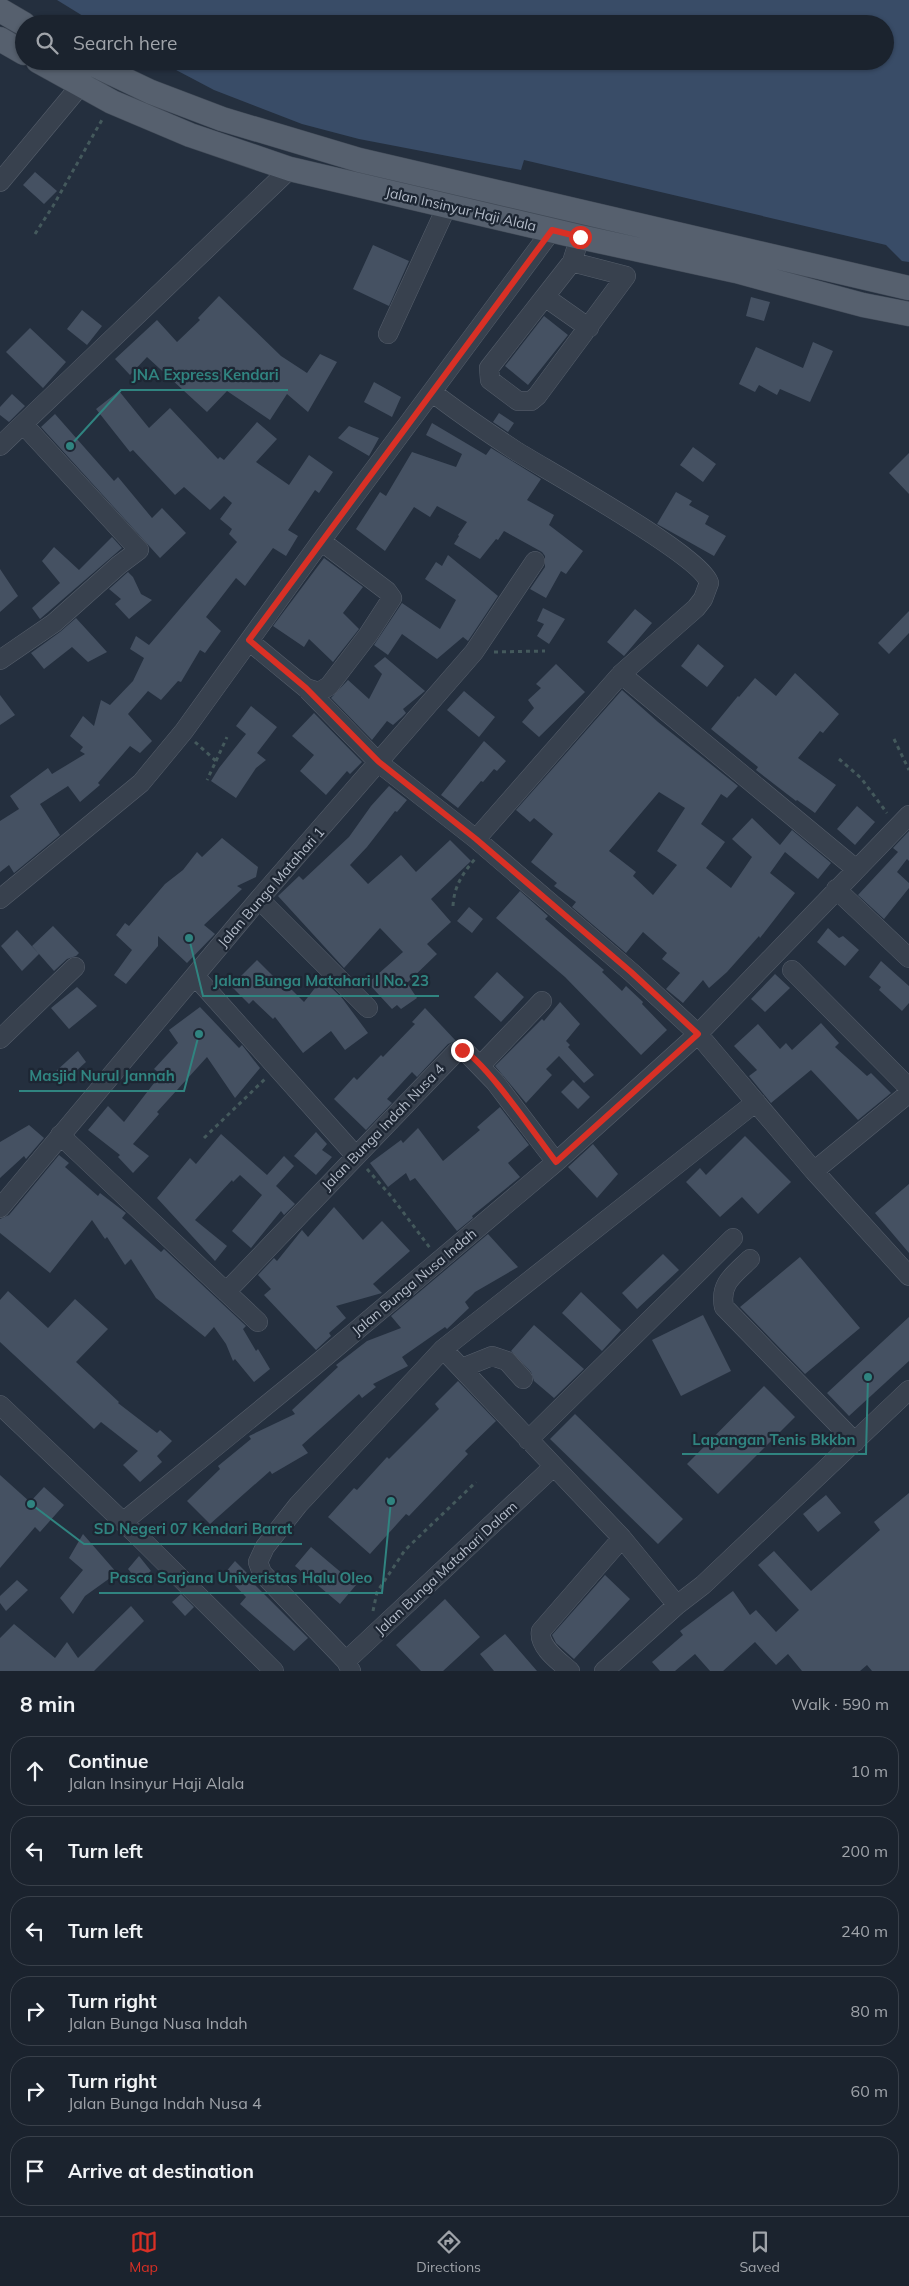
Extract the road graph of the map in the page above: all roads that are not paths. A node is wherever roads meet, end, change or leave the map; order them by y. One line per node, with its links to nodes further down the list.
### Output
1 (0, 10): 2 (main road)
2 (15, 19)
3 (0, 39): 4 (main road)
4 (15, 48)
5 (53, 70): 8 (main road, Jalan Insinyur Haji Alala)
6 (87, 70): 8 (street, Jalan Insinyur Haji Alala)
7 (103, 70): 17 (main road, Jalan Insinyur Haji Alala)
8 (80, 86): 9 (main road, Jalan Insinyur Haji Alala); 10 (street)
9 (290, 169): 11 (main road, Jalan Insinyur Haji Alala); 23 (street)
10 (0, 182)
11 (447, 206): 12 (main road, Jalan Insinyur Haji Alala); 21 (street)
12 (552, 230): 13 (main road, Jalan Insinyur Haji Alala); 22 (street)
13 (580, 237): 14 (main road, Jalan Insinyur Haji Alala); 15 (street)
14 (642, 251): 16 (street); 19 (main road, Jalan Insinyur Haji Alala)
15 (572, 262): 16 (street); 18 (street)
16 (626, 276): 20 (street)
17 (908, 288)
18 (546, 296): 20 (street); 20 (street)
19 (904, 313)
20 (589, 328)
21 (388, 334)
22 (432, 392): 25 (street); 29 (street)
23 (23, 424): 24 (street); 28 (street)
24 (0, 446)
25 (320, 541): 27 (street); 30 (street)
26 (535, 561): 31 (street, Jalan Bunga Matahari 1)
27 (249, 640): 30 (street); 36 (street)
28 (0, 660)
29 (621, 674): 33 (street); 34 (street)
30 (306, 688): 31 (street)
31 (379, 762): 33 (street); 37 (street, Jalan Bunga Matahari 1)
32 (903, 820): 34 (street, Jalan Bunga Nusa Indah)
33 (480, 843): 44 (street)
34 (856, 869): 35 (street, Jalan Bunga Nusa Indah)
35 (836, 889): 38 (street); 44 (street, Jalan Bunga Nusa Indah)
36 (0, 899)
37 (259, 899): 41 (street, Jalan Bunga Matahari 1); 43 (street)
38 (909, 958)
39 (75, 967): 45 (street)
40 (792, 970): 47 (street)
41 (195, 976): 50 (street, Jalan Bunga Matahari 1); 51 (street)
42 (542, 1001): 46 (street)
43 (368, 1008)
44 (698, 1034): 49 (street); 52 (street, Jalan Bunga Nusa Indah)
45 (0, 1039)
46 (480, 1066): 51 (street, Jalan Bunga Indah Nusa 4); 52 (street, Jalan Bunga Indah Nusa 4)
47 (909, 1088)
48 (909, 1093): 53 (street)
49 (756, 1102): 53 (street); 60 (street)
50 (60, 1135): 54 (street, Jalan Bunga Matahari 1); 58 (street)
51 (355, 1155): 58 (street, Jalan Bunga Indah Nusa 4)
52 (556, 1162): 68 (street, Jalan Bunga Nusa Indah)
53 (814, 1171): 57 (street)
54 (0, 1208)
55 (732, 1238): 65 (street)
56 (750, 1259): 66 (street)
57 (909, 1276)
58 (226, 1292): 59 (street)
59 (258, 1322)
60 (443, 1349): 61 (street); 71 (street)
61 (462, 1368): 62 (street); 65 (street)
62 (523, 1379)
63 (909, 1390): 66 (street)
64 (0, 1405): 68 (street)
65 (528, 1440): 67 (street)
66 (855, 1442): 70 (street)
67 (553, 1467): 69 (street); 71 (street, Jalan Bunga Matahari Dalam)
68 (122, 1522): 72 (street)
69 (622, 1538): 70 (street); 73 (street)
70 (677, 1605): 74 (street)
71 (349, 1666)
72 (274, 1671)
73 (570, 1671)
74 (604, 1671)

